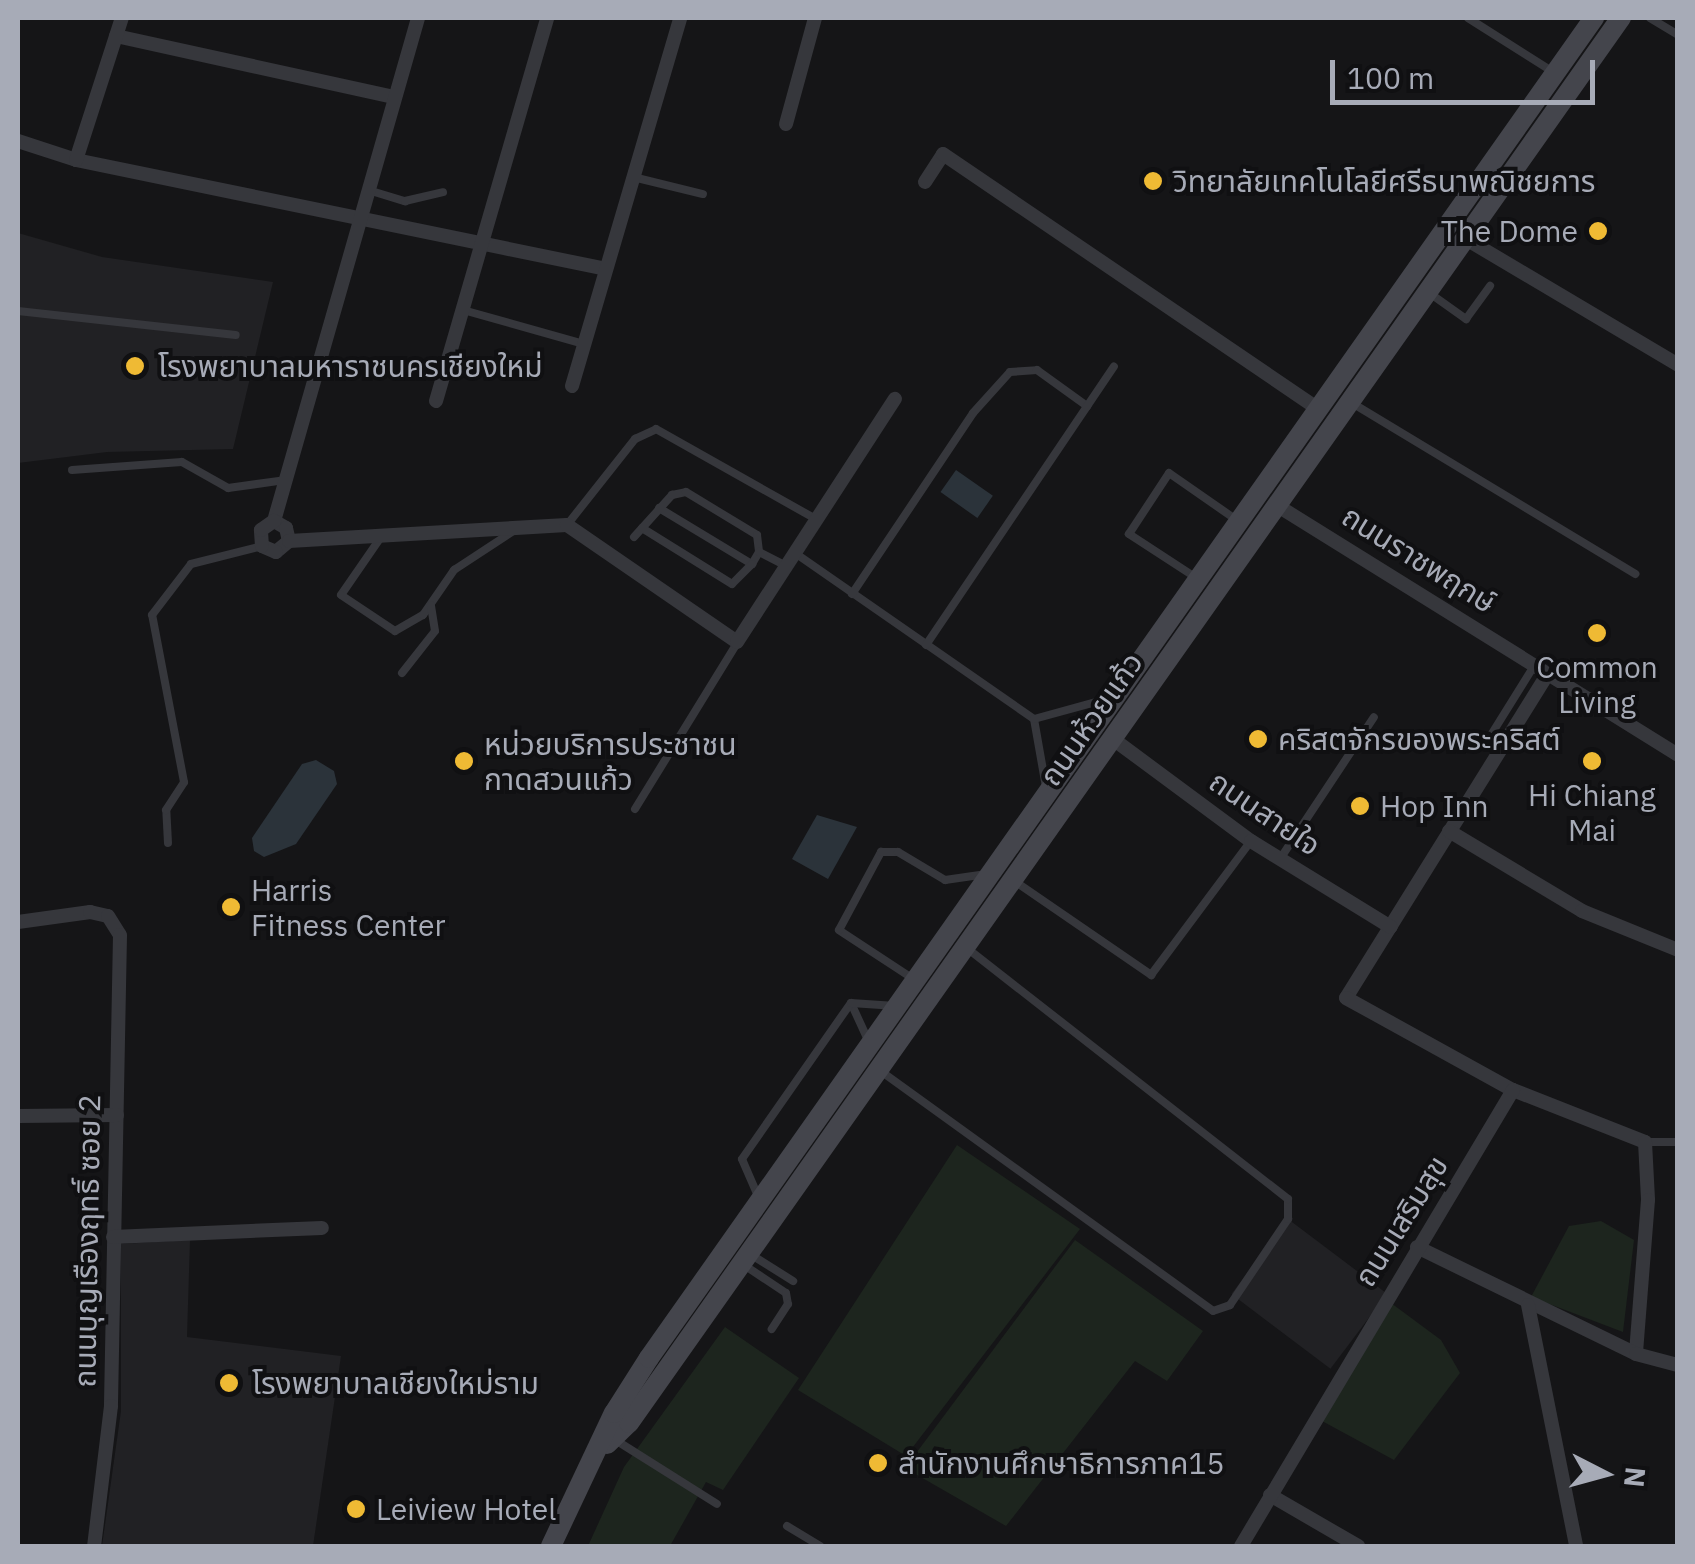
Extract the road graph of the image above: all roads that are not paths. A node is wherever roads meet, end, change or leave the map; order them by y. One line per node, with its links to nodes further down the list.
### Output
1 (122, 18): 10 (street)
2 (418, 18): 13 (street)
3 (547, 18): 24 (street)
4 (680, 18): 17 (street)
5 (815, 18): 14 (street)
6 (1468, 18): 12 (lane)
7 (1621, 18): 23 (main road, ถนนห้วยแก้ว)
8 (1650, 18): 11 (lane)
9 (1588, 20): 12 (main road, ถนนห้วยแก้ว)
10 (116, 36): 13 (street); 16 (street)
11 (1678, 36)
12 (1554, 73): 39 (main road, ถนนห้วยแก้ว)
13 (394, 97): 19 (street)
14 (786, 124)
15 (18, 141): 16 (street)
16 (76, 160): 22 (street)
17 (633, 177): 21 (lane); 25 (street)
18 (925, 182): 39 (street)
19 (368, 190): 20 (lane); 22 (street)
20 (442, 192)
21 (702, 194)
22 (360, 220): 24 (street); 41 (street)
23 (1466, 239): 27 (main road, ถนนห้วยแก้ว); 32 (street)
24 (482, 244): 25 (street); 28 (street)
25 (606, 269): 31 (street)
26 (1490, 286): 27 (lane)
27 (1428, 292): 37 (main road, ถนนห้วยแก้ว)
28 (462, 310): 31 (lane); 36 (street)
29 (18, 311): 30 (lane)
30 (236, 334)
31 (584, 344): 34 (street)
32 (1678, 365)
33 (1114, 366): 38 (lane)
34 (572, 386)
35 (895, 399): 45 (street)
36 (436, 401)
37 (1351, 402): 43 (main road, ถนนห้วยแก้ว); 58 (lane)
38 (1087, 406): 60 (lane); 63 (lane)
39 (1318, 409): 42 (main road, ถนนห้วยแก้ว)
40 (72, 470): 41 (lane)
41 (286, 480): 46 (street)
42 (1260, 493): 43 (main road, ถนนราชพฤกษ์); 47 (main road, ถนนห้วยแก้ว)
43 (1278, 506): 64 (street, ถนนราชพฤกษ์); 69 (main road, ถนนห้วยแก้ว)
44 (660, 508): 49 (lane); 55 (lane); 57 (lane)
45 (816, 519): 48 (lane); 56 (street)
46 (274, 521): 53 (street); 54 (street)
47 (1240, 522): 59 (main road, ถนนห้วยแก้ว); 59 (lane)
48 (568, 525): 50 (street); 62 (street)
49 (642, 528): 52 (lane); 57 (lane)
50 (515, 530): 51 (street); 61 (lane)
51 (382, 537): 53 (street); 61 (lane)
52 (634, 537)
53 (289, 542): 54 (street)
54 (262, 546): 76 (lane)
55 (759, 552): 56 (lane); 57 (lane)
56 (791, 560): 60 (lane); 62 (street)
57 (752, 564)
58 (1634, 574)
59 (1198, 579): 66 (main road, ถนนห้วยแก้ว)
60 (852, 594): 63 (lane)
61 (431, 606): 65 (lane)
62 (738, 642): 73 (lane)
63 (926, 645): 68 (lane)
64 (1540, 670): 70 (lane); 71 (street, ถนนราชพฤกษ์); 74 (street)
65 (402, 673)
66 (1113, 697): 68 (lane); 72 (main road, ถนนห้วยแก้ว)
67 (1374, 717): 77 (lane)
68 (1034, 719): 72 (lane)
69 (1113, 740): 75 (street, ถนนสายใจ); 79 (main road, ถนนห้วยแก้ว)
70 (1486, 743)
71 (1678, 755)
72 (1047, 792): 78 (main road, ถนนห้วยแก้ว)
73 (635, 809)
74 (1449, 831): 81 (street); 83 (street)
75 (1251, 841): 77 (street, ถนนสายใจ); 79 (lane)
76 (168, 842)
77 (1280, 859): 81 (street, ถนนสายใจ)
78 (989, 874): 84 (main road, ถนนห้วยแก้ว); 84 (lane)
79 (1013, 880): 82 (main road, ถนนห้วยแก้ว)
80 (18, 922): 90 (street, ถนนบุญเรืองฤทธิ์ ซอย 2)
81 (1390, 927): 89 (street)
82 (965, 947): 88 (main road, ถนนห้วยแก้ว); 88 (lane)
83 (1678, 950)
84 (914, 980): 86 (main road, ถนนห้วยแก้ว)
85 (851, 1002): 86 (lane); 87 (lane); 94 (lane)
86 (897, 1006): 87 (main road, ถนนห้วยแก้ว)
87 (870, 1044): 94 (main road, ถนนห้วยแก้ว)
88 (878, 1070): 98 (main road, ถนนห้วยแก้ว)
89 (1514, 1090): 92 (street); 97 (street, ถนนเสริมสุข)
90 (117, 1115): 91 (street); 96 (street, ถนนบุญเรืองฤทธิ์ ซอย 2)
91 (18, 1116)
92 (1645, 1142): 93 (lane); 102 (street)
93 (1678, 1142)
94 (760, 1200): 104 (main road, ถนนห้วยแก้ว)
95 (322, 1228): 96 (street)
96 (113, 1238): 108 (street, ถนนบุญเรืองฤทธิ์ ซอย 2)
97 (1417, 1247): 100 (street); 105 (street, ถนนเสริมสุข)
98 (744, 1257): 99 (lane); 101 (lane); 104 (main road, ถนนห้วยแก้ว)
99 (792, 1281)
100 (1528, 1305): 102 (street); 113 (street)
101 (772, 1329)
102 (1636, 1354): 103 (street)
103 (1678, 1365)
104 (608, 1444): 106 (lane); 109 (main road, ถนนห้วยแก้ว)
105 (1270, 1496): 111 (street, ถนนเสริมสุข); 112 (street)
106 (717, 1504)
107 (787, 1526): 110 (lane)
108 (94, 1546)
109 (551, 1546)
110 (820, 1546)
111 (1241, 1546)
112 (1358, 1546)
113 (1576, 1546)

